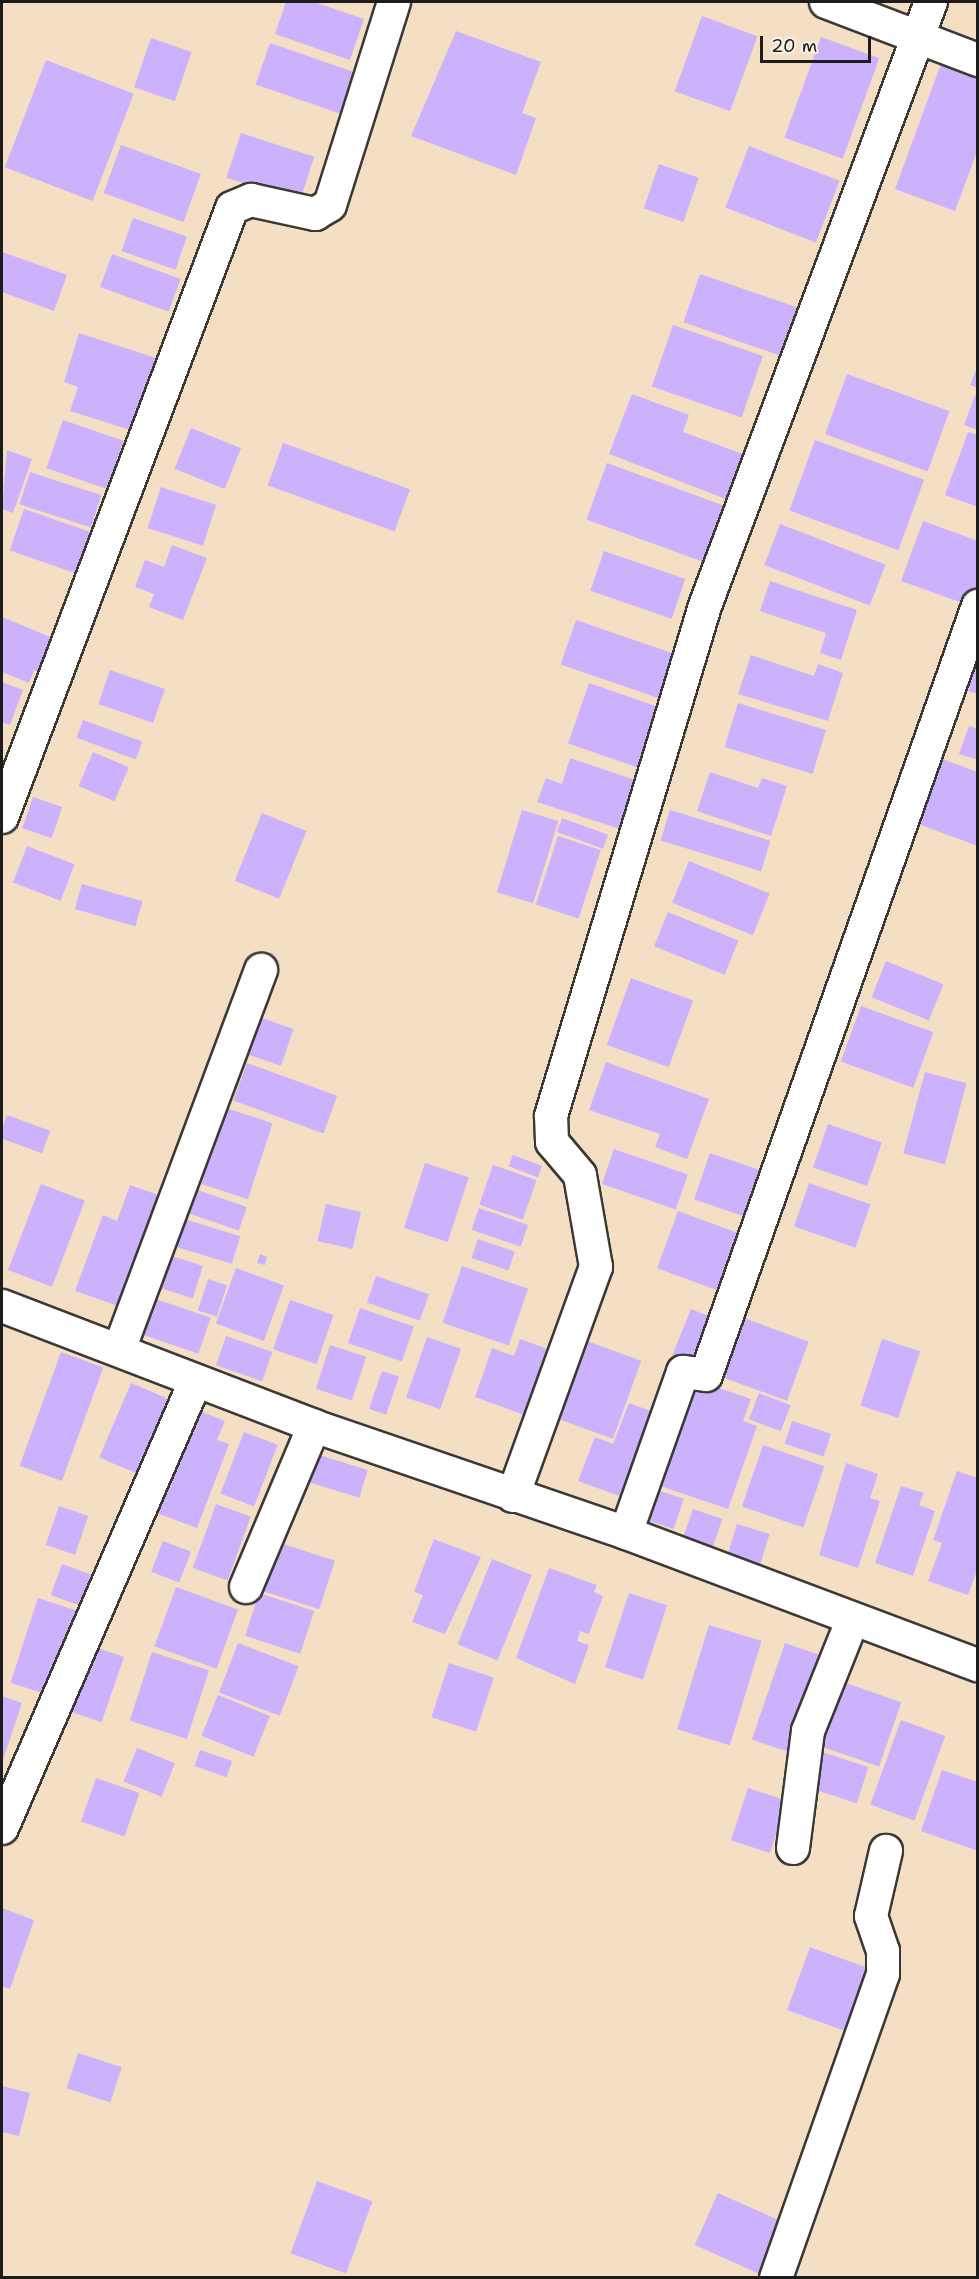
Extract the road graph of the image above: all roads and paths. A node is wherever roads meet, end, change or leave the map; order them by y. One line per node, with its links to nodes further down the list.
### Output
1 (394, 2): 7 (street)
2 (826, 2): 4 (street)
3 (931, 2): 4 (street)
4 (915, 40): 5 (street); 13 (street)
5 (978, 60)
6 (978, 606): 14 (street)
7 (2, 817)
8 (261, 970): 10 (street)
9 (2, 1306): 10 (street)
10 (119, 1350): 11 (street)
11 (195, 1380): 12 (street); 18 (street)
12 (314, 1426): 13 (street); 15 (street)
13 (513, 1496): 14 (street)
14 (626, 1533): 16 (street)
15 (246, 1587)
16 (852, 1620): 17 (street); 19 (street)
17 (978, 1665)
18 (2, 1828)
19 (793, 1848)
20 (885, 1851): 21 (street)
21 (776, 2277)

